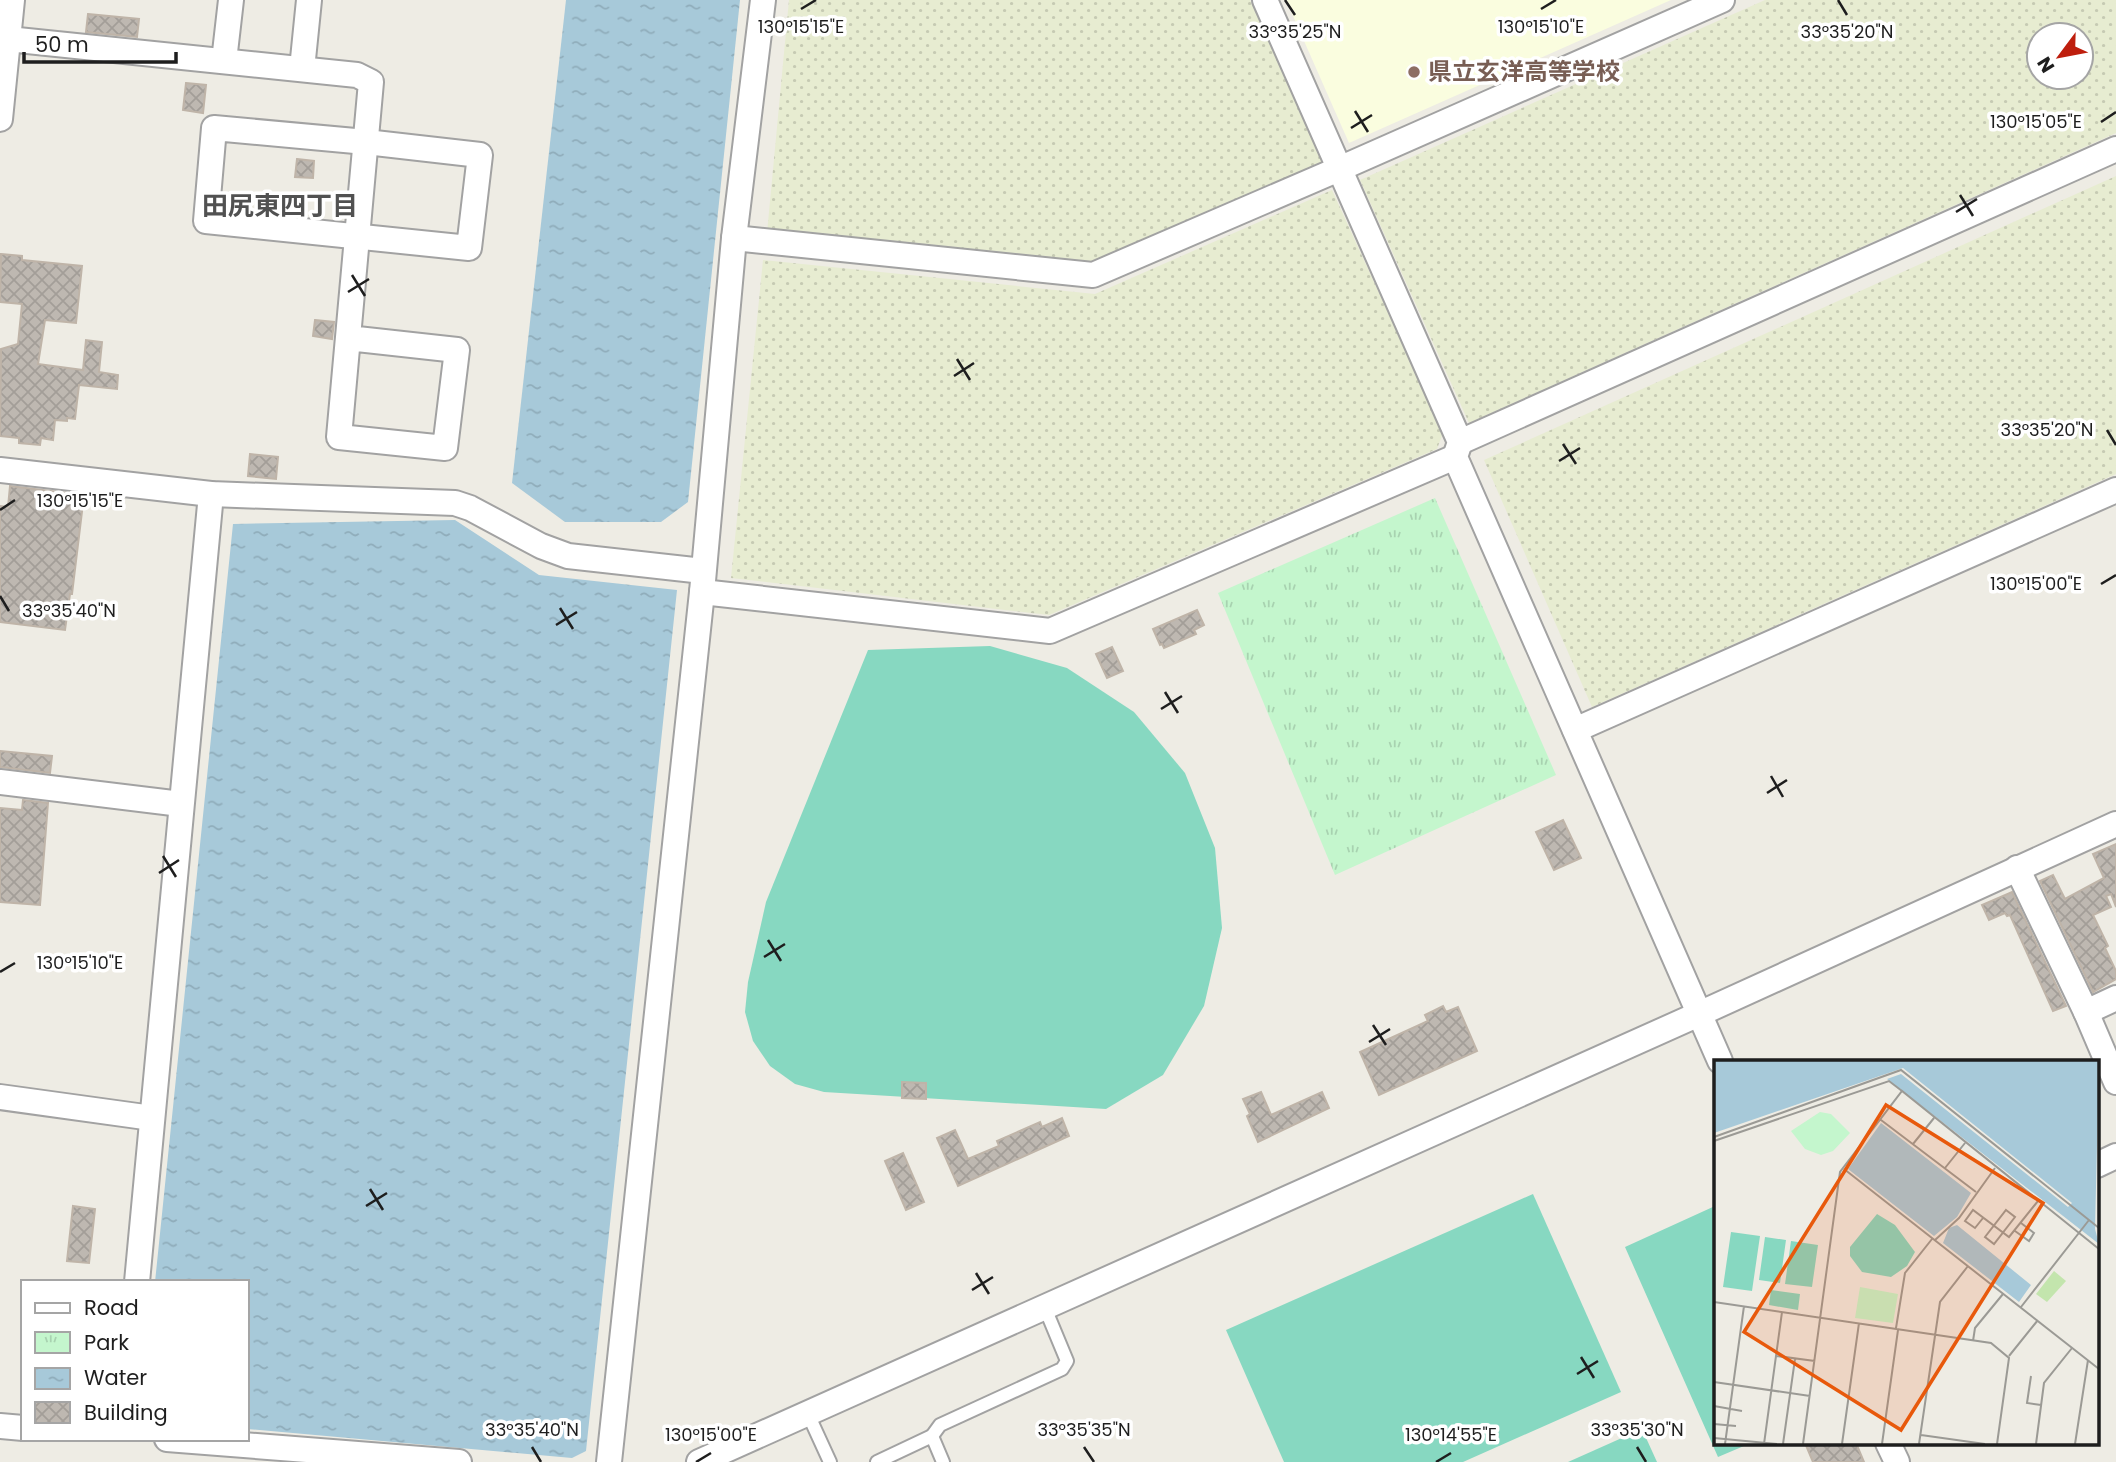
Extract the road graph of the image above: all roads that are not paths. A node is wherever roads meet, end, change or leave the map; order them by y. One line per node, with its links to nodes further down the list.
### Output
1 (12, 0): 7 (street)
2 (231, 0): 8 (street)
3 (309, 0): 9 (street)
4 (763, 0): 15 (street)
5 (1265, 0): 13 (street)
6 (1722, 0): 13 (street)
7 (8, 38): 8 (street); 10 (street)
8 (224, 61): 9 (street)
9 (302, 69): 11 (street)
10 (0, 119)
11 (366, 142): 14 (street); 14 (street); 14 (street)
12 (2116, 149): 17 (street)
13 (1339, 169): 15 (street); 17 (street)
14 (358, 236): 16 (street)
15 (734, 238): 21 (street)
16 (348, 338): 16 (street)
17 (1457, 449): 21 (street); 22 (street)
18 (0, 470): 20 (street)
19 (2116, 490): 22 (street)
20 (211, 494): 21 (street); 24 (street)
21 (702, 582): 45 (street)
22 (1575, 730): 29 (street)
23 (0, 782): 24 (street)
24 (181, 804): 33 (street)
25 (2116, 824): 26 (street)
26 (2017, 868): 28 (street); 29 (street)
27 (2116, 998): 28 (street)
28 (2086, 1012): 31 (street)
29 (1699, 1014): 30 (street); 37 (street)
30 (1720, 1060)
31 (2116, 1082)
32 (0, 1097): 33 (street)
33 (152, 1118): 36 (street)
34 (2116, 1156): 35 (street)
35 (2098, 1165)
36 (137, 1280)
37 (1045, 1308): 38 (street); 41 (lane)
38 (808, 1414): 46 (street); 47 (lane)
39 (0, 1426): 40 (street)
40 (21, 1428)
41 (932, 1436): 48 (lane); 49 (lane)
42 (192, 1441): 44 (street)
43 (1888, 1444): 50 (street)
44 (459, 1462)
45 (609, 1462)
46 (699, 1462)
47 (830, 1462)
48 (877, 1462)
49 (943, 1462)
50 (1897, 1462)

